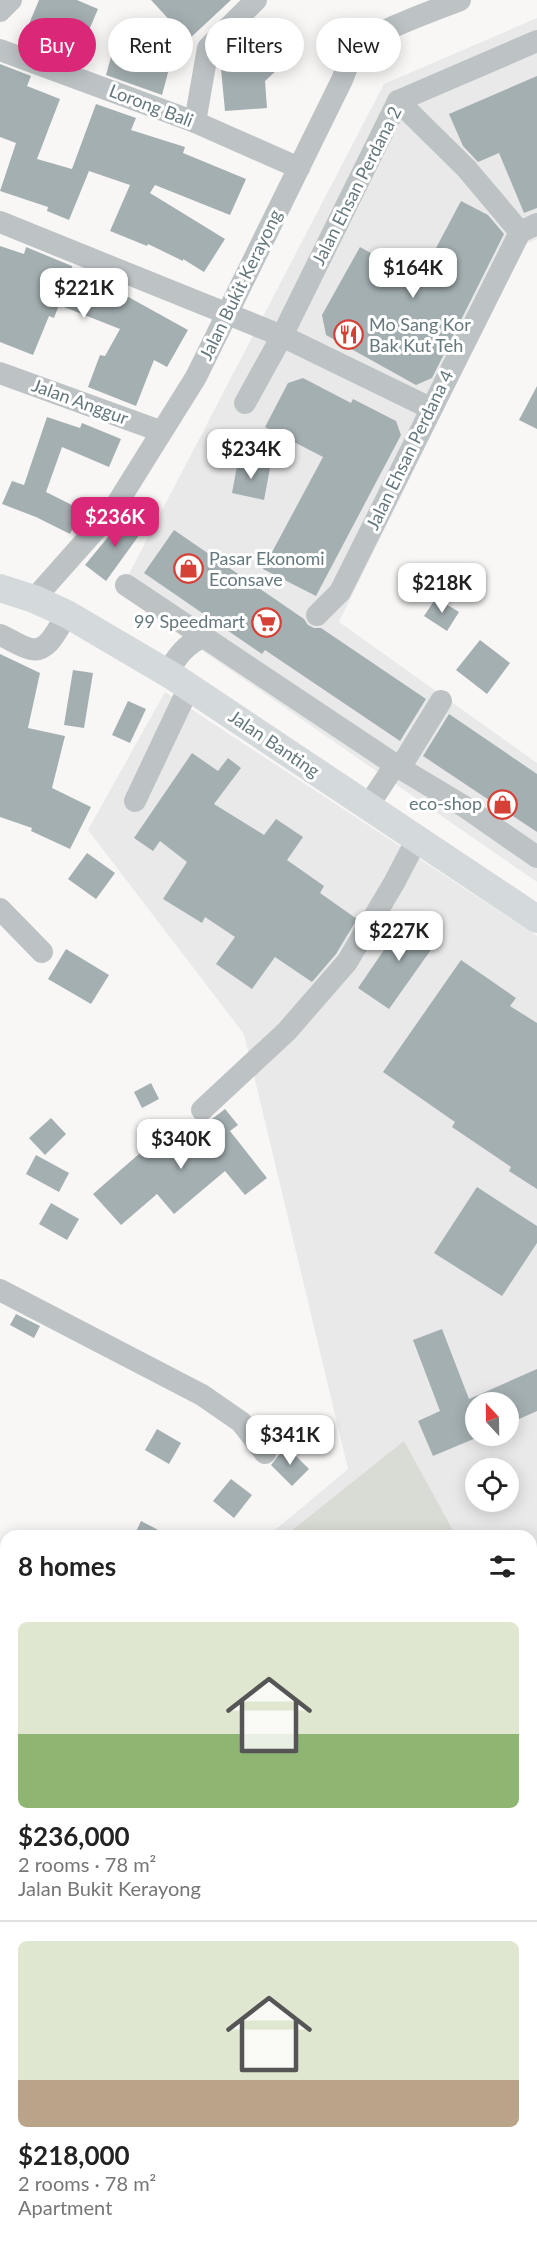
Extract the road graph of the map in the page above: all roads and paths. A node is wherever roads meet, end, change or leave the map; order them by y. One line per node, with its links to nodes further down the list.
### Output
1 (11, 0): 4 (street)
2 (256, 0): 8 (street)
3 (460, 0): 9 (street, Jalan Bukit Kerayong)
4 (0, 11)
5 (537, 41): 7 (street, Jalan Ehsan Perdana 2)
6 (0, 50): 8 (street, Lorong Bali)
7 (398, 101): 11 (street); 13 (street, Jalan Ehsan Perdana 2)
8 (195, 122): 9 (street, Lorong Bali)
9 (299, 168): 12 (street, Jalan Bukit Kerayong)
10 (0, 222): 12 (street)
11 (529, 228): 16 (street, Jalan Ehsan Perdana 4)
12 (228, 313): 13 (street); 17 (street, Jalan Bukit Kerayong)
13 (282, 336): 15 (street, Jalan Ehsan Perdana 2); 16 (street)
14 (0, 373): 17 (street, Jalan Anggur)
15 (245, 403)
16 (430, 408): 22 (street, Jalan Ehsan Perdana 4)
17 (160, 431): 20 (street, Jalan Bukit Kerayong)
18 (126, 585): 24 (street)
19 (0, 588): 20 (main road, Jalan Banting)
20 (34, 599): 21 (main road, Jalan Banting)
21 (67, 614): 23 (street); 25 (main road, Jalan Banting)
22 (317, 615)
23 (0, 635)
24 (204, 636): 25 (street); 27 (street)
25 (178, 680): 28 (street); 29 (main road, Jalan Banting)
26 (441, 701): 27 (street)
27 (397, 766): 29 (street); 31 (street)
28 (135, 801)
29 (368, 806): 30 (main road, Jalan Banting)
30 (417, 839): 33 (main road, Jalan Banting); 35 (street)
31 (537, 857)
32 (0, 909): 34 (street)
33 (537, 919)
34 (42, 952)
35 (202, 1110)
36 (0, 1290): 37 (street)
37 (265, 1454)

